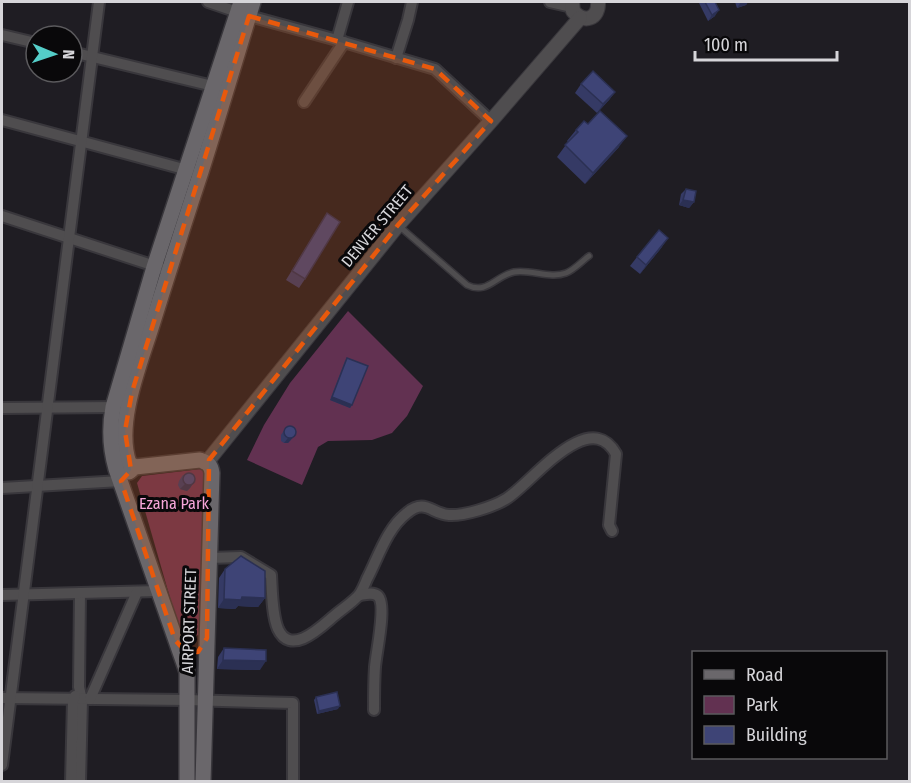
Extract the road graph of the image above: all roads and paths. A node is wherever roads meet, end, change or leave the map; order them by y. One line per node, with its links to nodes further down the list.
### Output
1 (99, 2): 13 (street)
2 (208, 2): 7 (street)
3 (348, 2): 11 (street)
4 (412, 2): 14 (street)
5 (550, 2): 8 (street)
6 (600, 2): 8 (street, DENVER STREET)
7 (245, 7): 11 (street); 15 (main road)
8 (574, 9): 18 (street, DENVER STREET)
9 (2, 35): 10 (street)
10 (24, 40)
11 (341, 41): 14 (street); 16 (street)
12 (84, 55): 13 (street)
13 (92, 57): 15 (street); 19 (street)
14 (396, 58): 18 (street)
15 (219, 88): 20 (main road)
16 (304, 102)
17 (2, 120): 19 (street)
18 (491, 122): 22 (street, DENVER STREET)
19 (81, 141): 20 (street); 23 (street)
20 (193, 171): 25 (main road)
21 (2, 216): 23 (street)
22 (398, 225): 24 (lane); 29 (street, DENVER STREET)
23 (69, 238): 25 (street); 26 (street)
24 (589, 256)
25 (161, 268): 27 (main road)
26 (47, 407): 27 (street); 28 (street); 32 (street)
27 (121, 407): 30 (main road); 31 (main road, AIRPORT STREET)
28 (2, 408)
29 (207, 462): 30 (main road); 35 (main road, AIRPORT STREET)
30 (135, 467): 31 (main road)
31 (121, 481): 32 (street); 36 (main road, AIRPORT STREET)
32 (37, 486): 33 (street); 39 (street)
33 (2, 488)
34 (612, 531): 41 (street)
35 (209, 558): 41 (street); 42 (main road, AIRPORT STREET)
36 (158, 591): 37 (street); 43 (main road, AIRPORT STREET)
37 (137, 592): 38 (street); 45 (street)
38 (80, 593): 39 (street); 45 (street)
39 (23, 594): 40 (street); 44 (street)
40 (2, 595)
41 (360, 595): 48 (street)
42 (207, 638): 43 (main road); 47 (main road, AIRPORT STREET)
43 (176, 640): 46 (main road, AIRPORT STREET)
44 (6, 698): 45 (street); 49 (street)
45 (82, 699): 46 (street); 50 (street); 51 (street)
46 (187, 700): 47 (street); 52 (main road, AIRPORT STREET)
47 (205, 701): 53 (main road, AIRPORT STREET); 54 (street)
48 (374, 710)
49 (2, 765)
50 (72, 782)
51 (80, 782)
52 (187, 782)
53 (203, 782)
54 (293, 782)

